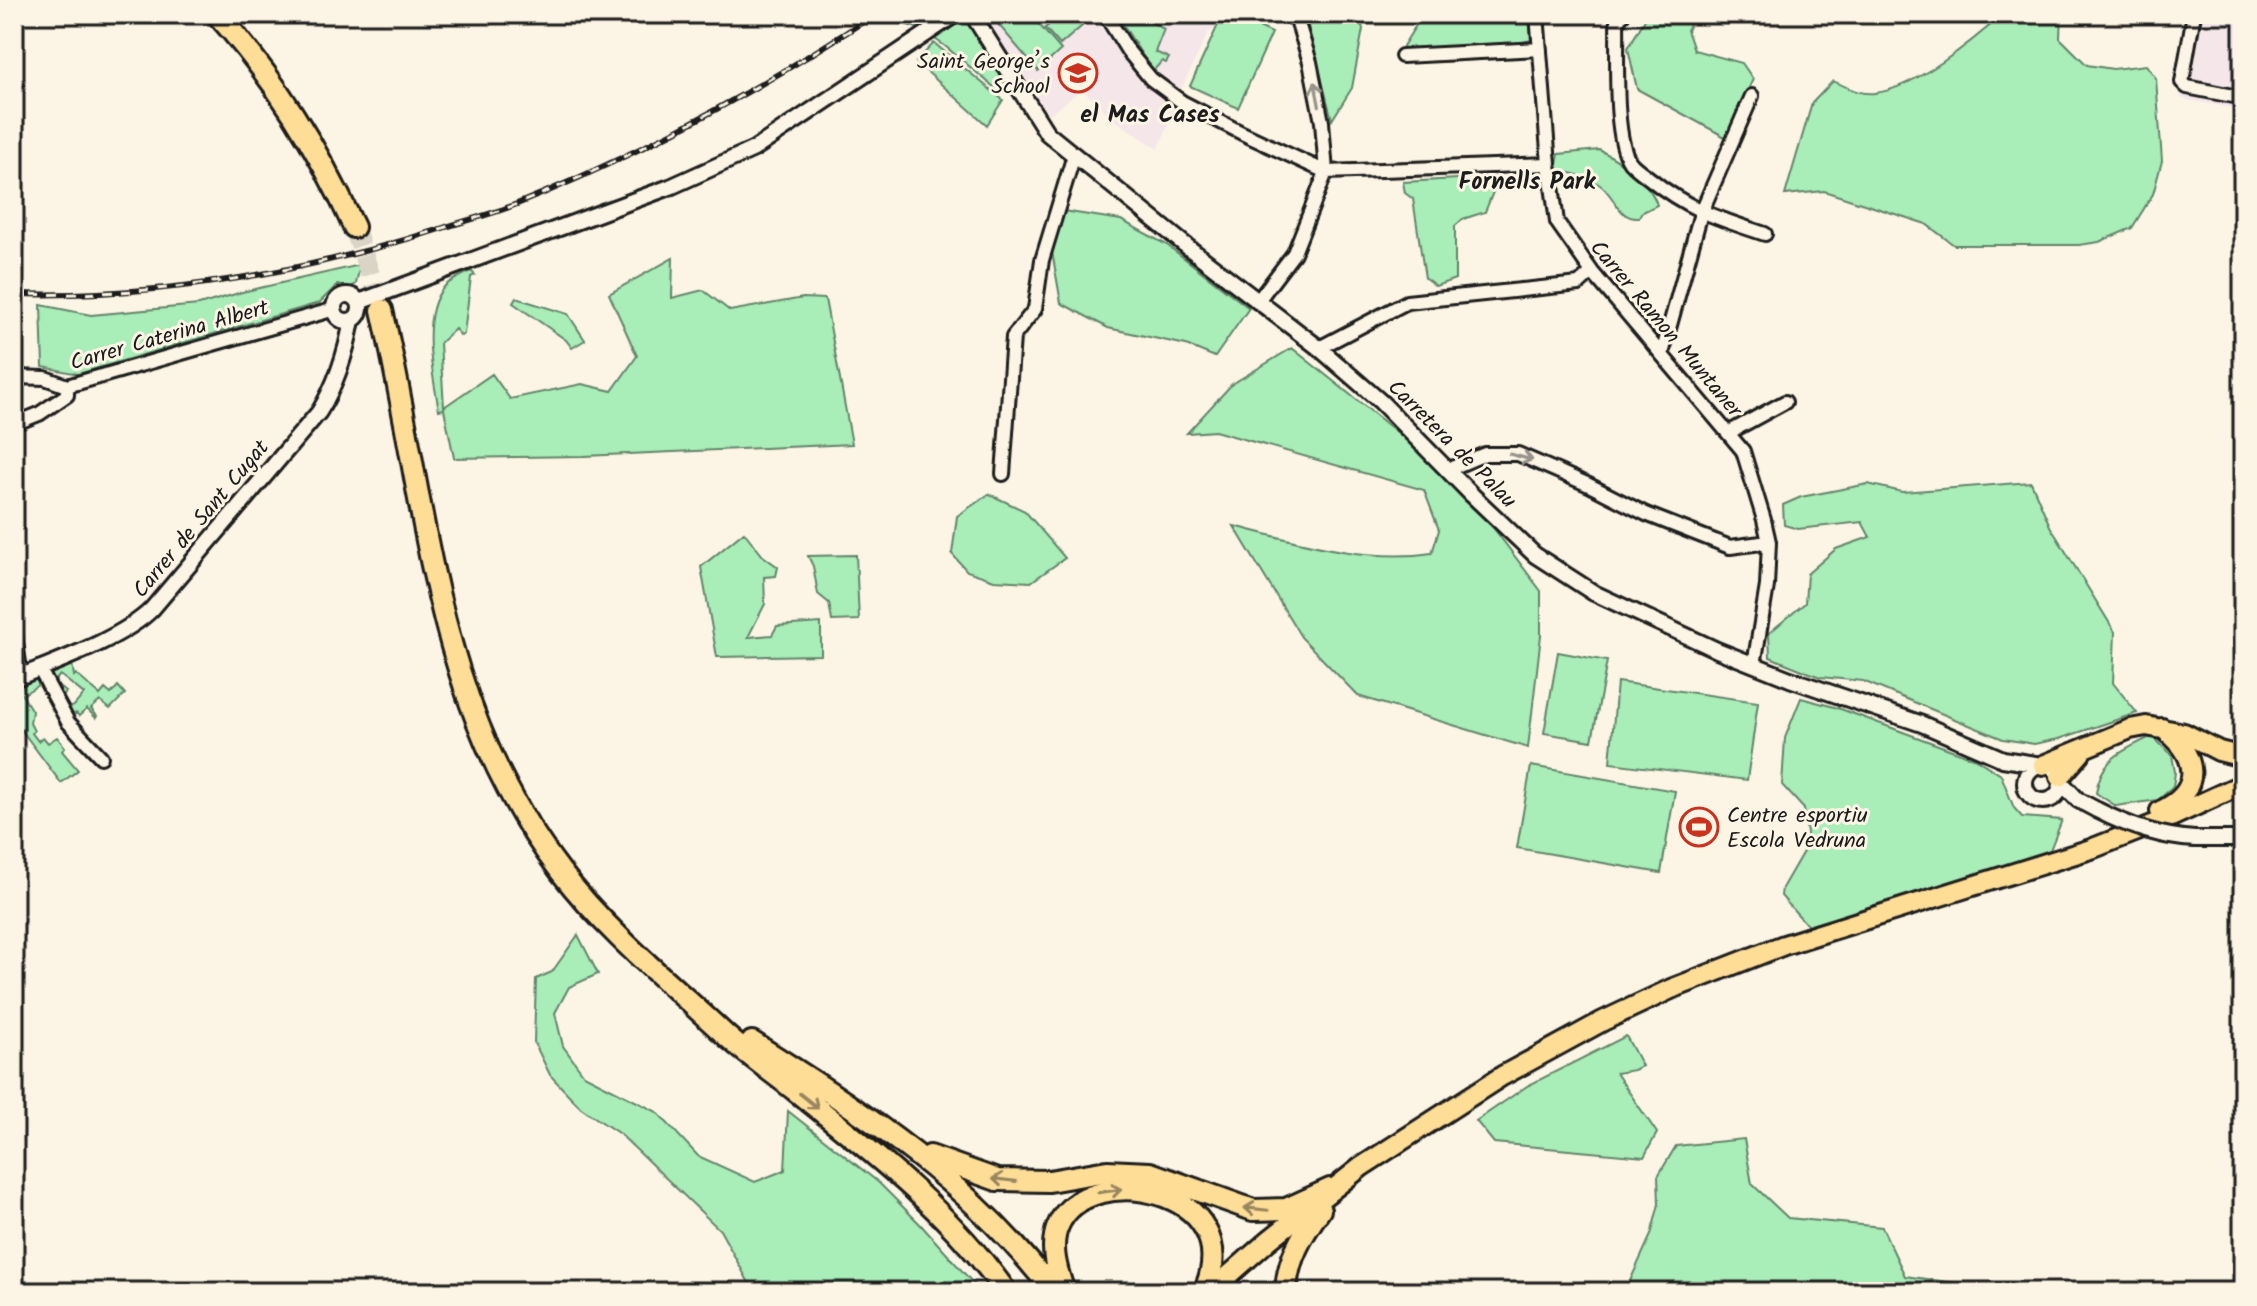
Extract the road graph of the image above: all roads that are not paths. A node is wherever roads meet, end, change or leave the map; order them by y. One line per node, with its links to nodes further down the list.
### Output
1 (217, 14): 17 (highway)
2 (956, 14): 20 (street)
3 (972, 14): 13 (street, Carretera de Palau)
4 (1105, 14): 15 (street)
5 (1295, 14): 15 (street, one-way to 5)
6 (1537, 14): 9 (street, Carrer Ramon Muntaner)
7 (1623, 14): 16 (street)
8 (2194, 14): 12 (street)
9 (1540, 49): 10 (street); 14 (street, Carrer Ramon Muntaner)
10 (1402, 56)
11 (1752, 96): 16 (street)
12 (2243, 98)
13 (1074, 155): 21 (street, Carretera de Palau); 33 (street)
14 (1549, 164): 15 (street); 19 (street, Carrer Ramon Muntaner)
15 (1326, 172): 21 (street)
16 (1701, 213): 18 (street); 26 (street)
17 (354, 227)
18 (1765, 234)
19 (1592, 272): 25 (street); 26 (street, Carrer Ramon Muntaner)
20 (359, 302): 22 (street); 24 (street)
21 (1257, 302): 25 (street, Carretera de Palau)
22 (335, 309): 24 (street); 28 (street, Carrer Caterina Albert)
23 (382, 310): 52 (highway)
24 (352, 320): 37 (street, Carrer de Sant Cugat)
25 (1319, 348): 32 (street, Carretera de Palau)
26 (1662, 354): 31 (street, Carrer Ramon Muntaner)
27 (14, 377): 28 (street, Carrer Caterina Albert)
28 (67, 386): 30 (street)
29 (1785, 402): 31 (street)
30 (14, 424)
31 (1728, 433): 34 (street, Carrer Ramon Muntaner)
32 (1447, 470): 34 (street, one-way to 34); 36 (street, Carretera de Palau)
33 (1003, 474)
34 (1769, 542): 36 (street, Carrer Ramon Muntaner)
35 (14, 629): 38 (street)
36 (1754, 665): 43 (street, Carretera de Palau)
37 (39, 668): 38 (street, Carrer de Sant Cugat); 41 (street)
38 (17, 678)
39 (2162, 728): 40 (main road); 42 (main road); 51 (main road)
40 (2086, 749): 44 (main road); 45 (main road)
41 (101, 757)
42 (2243, 757)
43 (2003, 759): 44 (street, Carretera de Palau); 47 (street, Carretera de Palau)
44 (2042, 765): 45 (street); 47 (street)
45 (2060, 780): 48 (street); 49 (street)
46 (2243, 784): 51 (main road)
47 (2027, 790): 48 (street)
48 (2049, 799): 49 (street)
49 (2078, 800): 50 (street, bridge)
50 (2242, 839)
51 (2060, 859): 54 (main road)
52 (686, 997): 53 (highway); 57 (highway, one-way to 57)
53 (915, 1151): 55 (highway, one-way to 53); 58 (highway)
54 (1387, 1152): 55 (main road); 56 (main road)
55 (1330, 1189): 60 (main road)
56 (1320, 1210): 61 (main road); 62 (highway)
57 (1006, 1292)
58 (1054, 1292)
59 (1064, 1292): 60 (highway, one-way to 60)
60 (1207, 1292)
61 (1225, 1292)
62 (1286, 1292)

